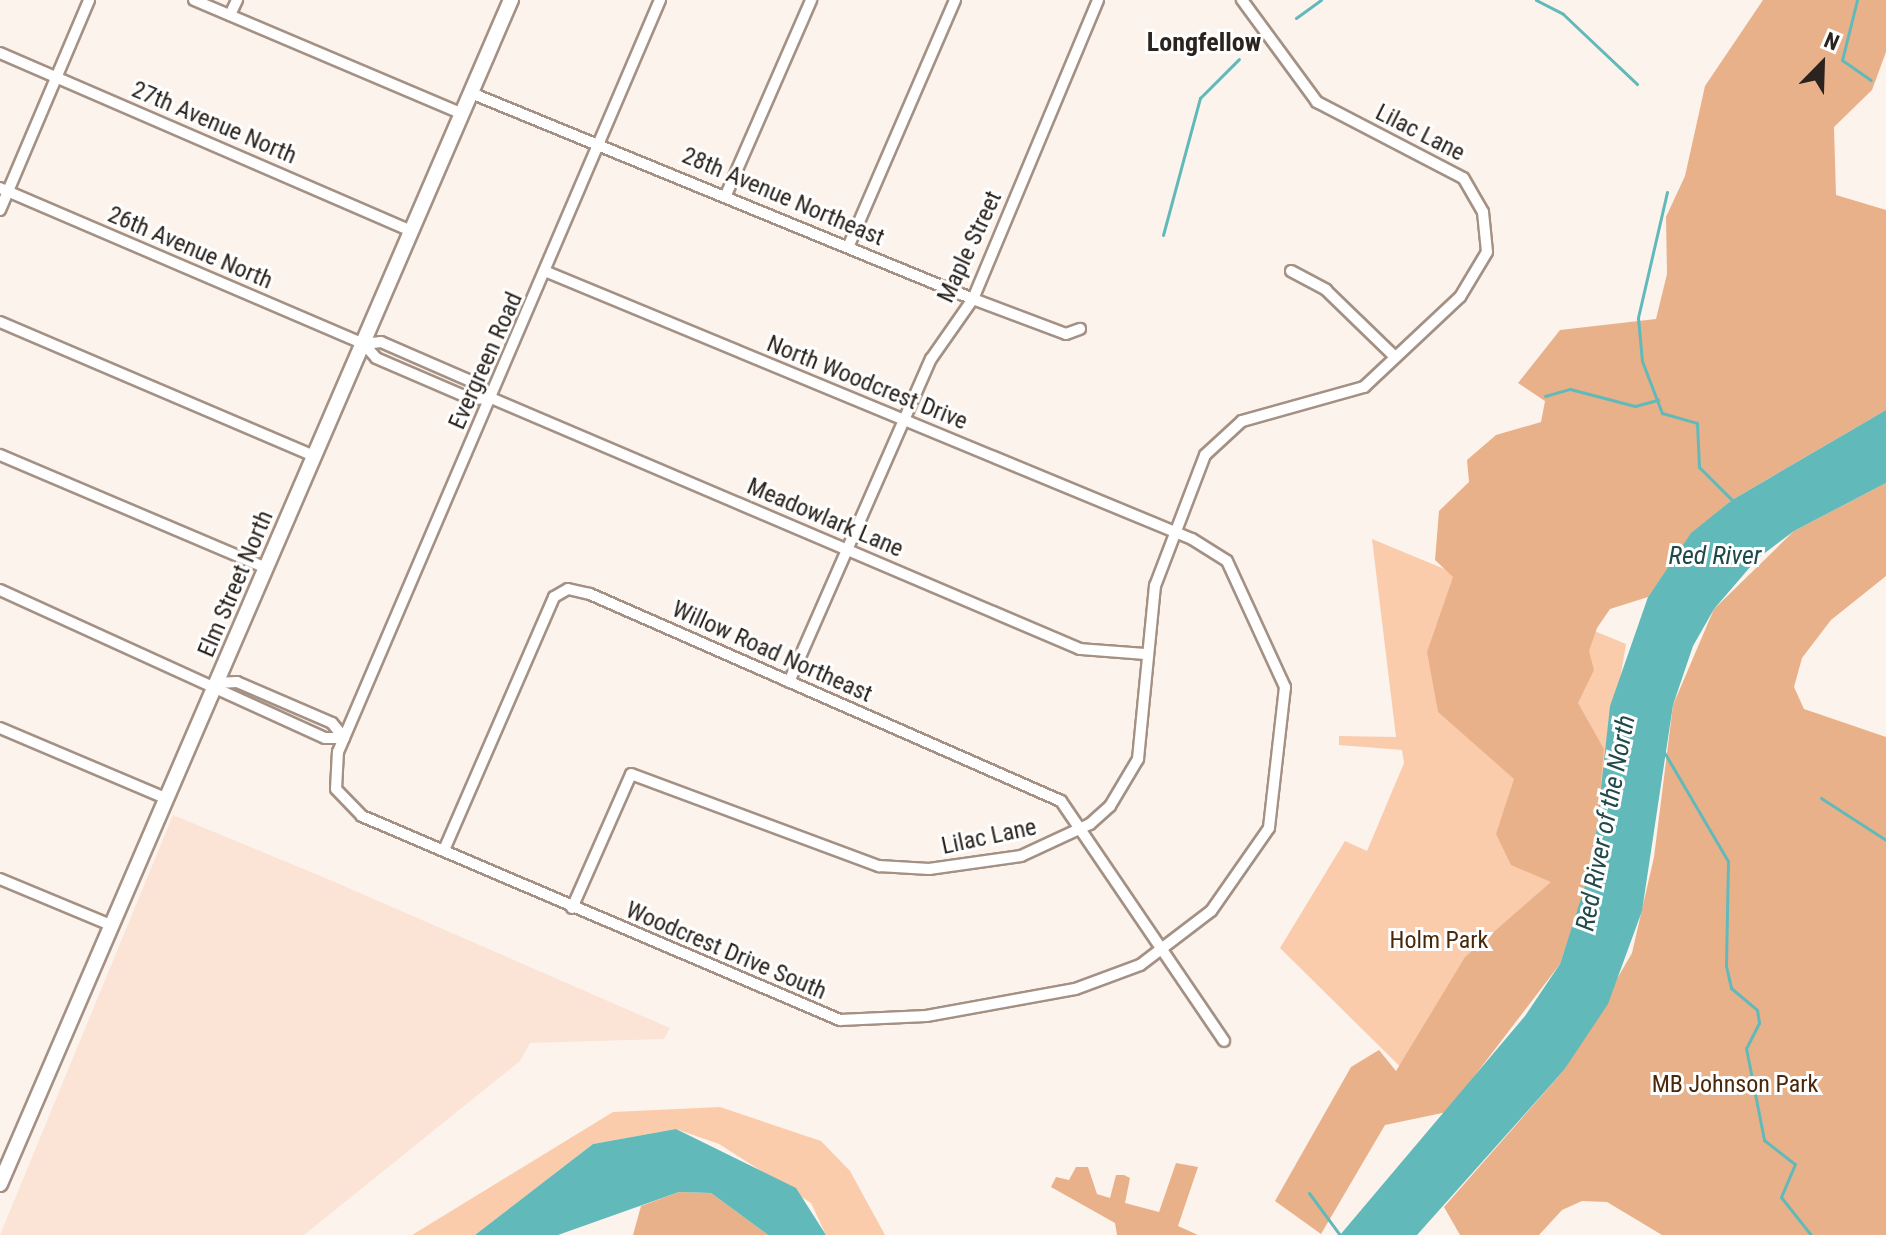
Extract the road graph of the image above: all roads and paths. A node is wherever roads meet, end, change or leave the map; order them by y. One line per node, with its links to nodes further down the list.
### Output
1 (89, 0): 12 (street)
2 (194, 0): 10 (street)
3 (237, 0): 10 (street)
4 (511, 0): 13 (street, Elm Street North)
5 (660, 0): 15 (street, Evergreen Road)
6 (811, 0): 17 (street)
7 (955, 0): 20 (street)
8 (1098, 0): 23 (street, Maple Street)
9 (1242, 0): 27 (street, Lilac Lane)
10 (230, 15): 14 (street)
11 (0, 53): 12 (street, 27th Avenue North)
12 (57, 77): 16 (street); 19 (street, 27th Avenue North)
13 (471, 93): 14 (street, Elm Street North); 15 (street, 28th Avenue Northeast)
14 (462, 114): 19 (street, Elm Street North)
15 (598, 143): 17 (street, 28th Avenue Northeast); 22 (street, Evergreen Road)
16 (4, 190): 18 (street); 26 (street, 26th Avenue North)
17 (726, 195): 20 (street, 28th Avenue Northeast)
18 (0, 210)
19 (412, 231): 26 (street, Elm Street North)
20 (849, 245): 23 (street, 28th Avenue Northeast)
21 (1291, 271): 27 (street)
22 (547, 272): 28 (street, Evergreen Road); 29 (street, North Woodcrest Drive)
23 (973, 299): 25 (street, 28th Avenue Northeast); 29 (street, Maple Street)
24 (0, 322): 31 (street)
25 (1080, 329)
26 (364, 344): 28 (street, Meadowlark Lane); 28 (street, Meadowlark Lane); 31 (street, Elm Street North)
27 (1394, 356): 32 (street, Lilac Lane)
28 (491, 398): 33 (street, Meadowlark Lane); 40 (street, Evergreen Road)
29 (904, 419): 32 (street, North Woodcrest Drive); 33 (street, Maple Street)
30 (0, 455): 34 (street)
31 (314, 456): 34 (street, Elm Street North)
32 (1173, 531): 36 (street, Lilac Lane); 47 (street, North Woodcrest Drive)
33 (847, 548): 36 (street, Meadowlark Lane); 37 (street, Maple Street)
34 (266, 568): 38 (street, Elm Street North)
35 (0, 590): 38 (street)
36 (1147, 654): 42 (street, Lilac Lane)
37 (789, 682): 42 (street, Willow Road Northeast); 43 (street, Willow Road Northeast)
38 (217, 683): 40 (street); 41 (street, Elm Street North)
39 (0, 728): 41 (street)
40 (344, 738): 43 (street, Woodcrest Drive South)
41 (167, 799): 46 (street, Elm Street North)
42 (1082, 828): 45 (street, Lilac Lane); 47 (street, Willow Road Northeast)
43 (444, 850): 45 (street, Woodcrest Drive South)
44 (0, 879): 46 (street)
45 (572, 908): 47 (street, Woodcrest Drive South)
46 (113, 926): 49 (street, Elm Street North)
47 (1163, 950): 48 (street)
48 (1224, 1041)
49 (7, 1151): 50 (street, Elm Street North)
50 (0, 1184)

